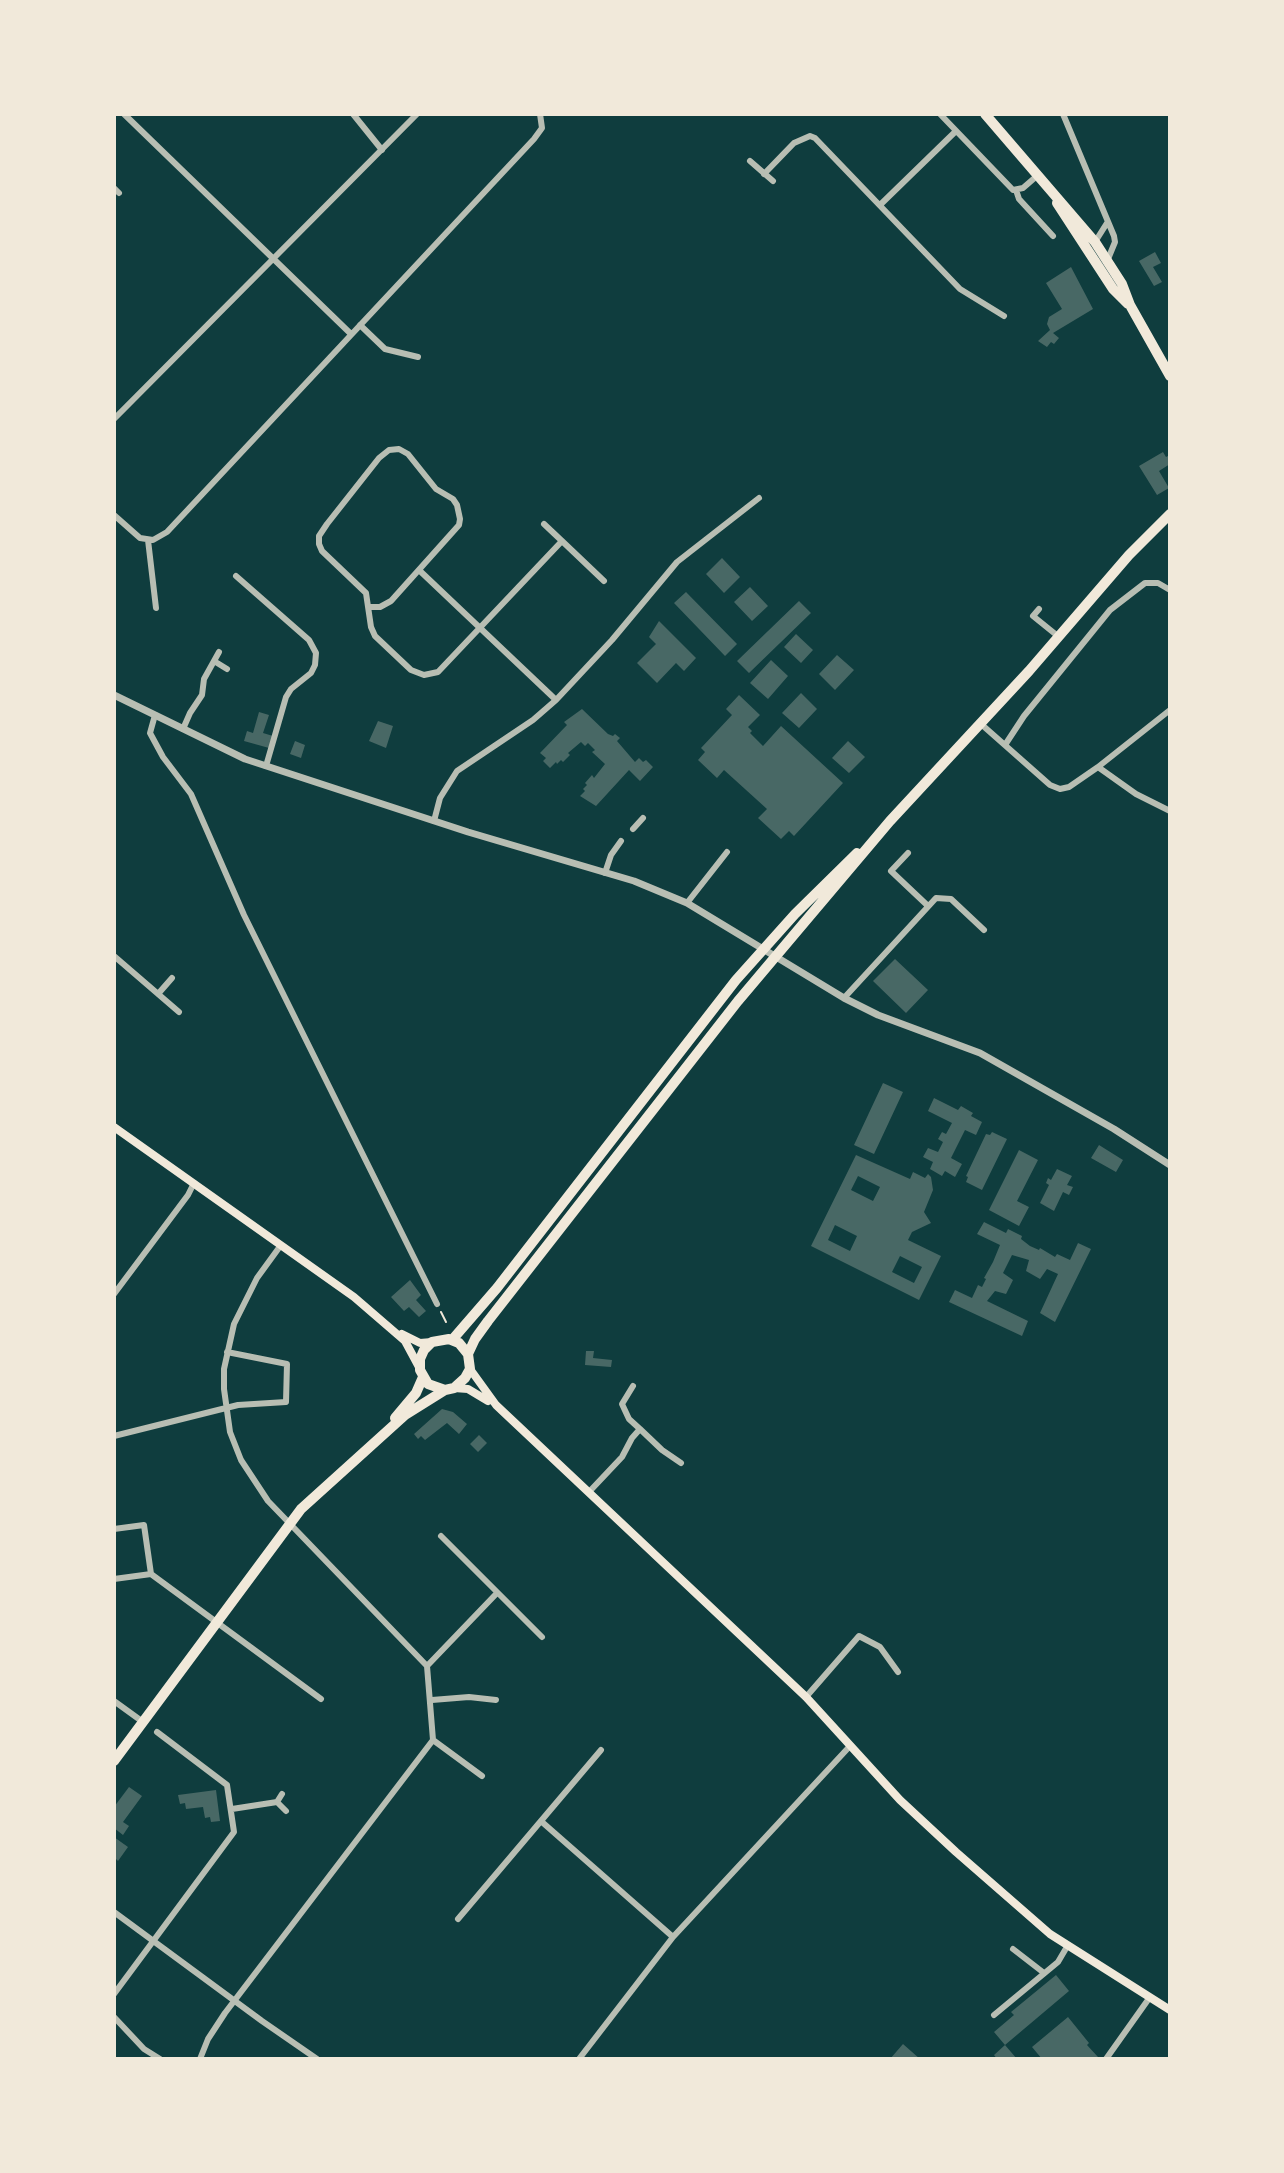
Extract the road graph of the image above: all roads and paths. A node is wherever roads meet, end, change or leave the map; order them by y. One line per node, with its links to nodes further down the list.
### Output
1 (124, 114): 20 (street)
2 (353, 114): 9 (street)
3 (417, 114): 9 (street)
4 (540, 114): 24 (street)
5 (940, 114): 8 (street)
6 (985, 114): 12 (highway)
7 (1063, 114): 17 (street)
8 (956, 131): 15 (street); 16 (street)
9 (382, 150): 20 (street)
10 (750, 161): 11 (street)
11 (764, 174): 13 (street); 16 (street)
12 (1038, 174): 14 (highway); 15 (street)
13 (773, 181)
14 (1047, 184): 19 (highway); 22 (highway)
15 (1016, 190): 18 (street)
16 (881, 204): 23 (street)
17 (1107, 223): 19 (street); 21 (street)
18 (1053, 236)
19 (1095, 242): 21 (highway)
20 (274, 259): 25 (street); 28 (street)
21 (1107, 261): 22 (highway)
22 (1130, 305): 27 (highway)
23 (1004, 316)
24 (360, 325): 25 (street); 26 (street)
25 (351, 334): 33 (street)
26 (418, 357)
27 (1170, 376)
28 (114, 419)
29 (759, 498): 52 (street)
30 (1170, 514): 47 (highway)
31 (114, 515): 33 (street)
32 (544, 524): 34 (street)
33 (148, 540): 42 (street)
34 (562, 541): 37 (street); 46 (street)
35 (420, 571): 41 (street); 41 (street); 46 (street)
36 (236, 576): 39 (street)
37 (604, 581)
38 (1170, 590): 57 (street)
39 (256, 594): 40 (street); 58 (street)
40 (249, 602)
41 (369, 607): 46 (street)
42 (156, 608)
43 (1039, 609): 44 (street)
44 (1033, 616): 45 (street); 47 (street)
45 (1025, 624)
46 (480, 627): 52 (street)
47 (1059, 637): 55 (highway)
48 (219, 652): 49 (street)
49 (214, 661): 50 (street); 56 (street)
50 (227, 669)
51 (114, 695): 54 (street)
52 (556, 700): 62 (street)
53 (1170, 710): 59 (street)
54 (155, 715): 56 (street); 84 (street)
55 (981, 724): 57 (street); 63 (highway)
56 (183, 729): 58 (street)
57 (1005, 745): 59 (street)
58 (266, 766): 62 (street)
59 (1098, 767): 60 (street)
60 (1170, 811)
61 (643, 818): 64 (street)
62 (434, 821): 68 (street)
63 (885, 828): 72 (highway); 74 (highway)
64 (633, 829)
65 (621, 841): 68 (street)
66 (727, 852): 69 (street)
67 (908, 853): 70 (street)
68 (605, 873): 69 (street)
69 (687, 903): 72 (street)
70 (927, 905): 71 (street); 77 (street)
71 (984, 930)
72 (762, 949): 74 (street); 87 (highway)
73 (114, 956): 76 (street)
74 (776, 956): 77 (street); 90 (highway)
75 (172, 978): 76 (street)
76 (158, 994): 78 (street)
77 (844, 998): 80 (street)
78 (179, 1012)
79 (114, 1127): 81 (main road)
80 (1170, 1165)
81 (194, 1183): 82 (main road); 83 (street)
82 (281, 1245): 86 (main road); 89 (street)
83 (114, 1294)
84 (437, 1304): 85 (path)
85 (446, 1322)
86 (391, 1327): 88 (main road); 92 (main road)
87 (452, 1340): 88 (highway); 90 (highway)
88 (432, 1342): 92 (highway)
89 (227, 1352): 96 (street); 96 (street)
90 (468, 1354): 91 (highway)
91 (470, 1369): 94 (highway); 95 (main road)
92 (421, 1373): 94 (highway); 99 (highway)
93 (633, 1386): 97 (street)
94 (449, 1389): 95 (main road); 99 (highway)
95 (496, 1405): 101 (main road)
96 (226, 1408): 98 (street); 102 (street)
97 (640, 1429): 100 (street); 101 (street)
98 (114, 1436)
99 (376, 1440): 102 (highway)
100 (681, 1463)
101 (589, 1492): 112 (main road)
102 (289, 1524): 108 (highway); 110 (street)
103 (114, 1529): 105 (street)
104 (441, 1536): 107 (street)
105 (151, 1574): 106 (street); 108 (street)
106 (114, 1579)
107 (497, 1593): 109 (street); 110 (street)
108 (216, 1621): 113 (street); 117 (highway)
109 (542, 1637)
110 (427, 1666): 114 (street)
111 (898, 1672): 112 (street)
112 (806, 1697): 120 (main road)
113 (321, 1699)
114 (432, 1700): 115 (street); 119 (street)
115 (496, 1700)
116 (114, 1701): 117 (street)
117 (143, 1722): 122 (highway)
118 (157, 1732): 126 (street)
119 (433, 1740): 123 (street); 138 (street)
120 (850, 1746): 131 (street); 133 (main road)
121 (601, 1750): 128 (street)
122 (114, 1761)
123 (482, 1776)
124 (282, 1794): 125 (street)
125 (277, 1802): 126 (street); 127 (street)
126 (232, 1809): 132 (street)
127 (286, 1811)
128 (542, 1822): 130 (street); 131 (street)
129 (114, 1912): 132 (street)
130 (458, 1919)
131 (673, 1937): 145 (street)
132 (154, 1940): 136 (street); 138 (street)
133 (1068, 1945): 135 (street); 137 (main road)
134 (1013, 1949): 135 (street)
135 (1044, 1973): 140 (street)
136 (114, 1994)
137 (1150, 1997): 139 (main road); 146 (street)
138 (234, 2001): 143 (street); 144 (street)
139 (1170, 2010)
140 (994, 2015)
141 (114, 2017): 142 (street)
142 (160, 2059)
143 (200, 2059)
144 (317, 2059)
145 (579, 2059)
146 (1106, 2059)

